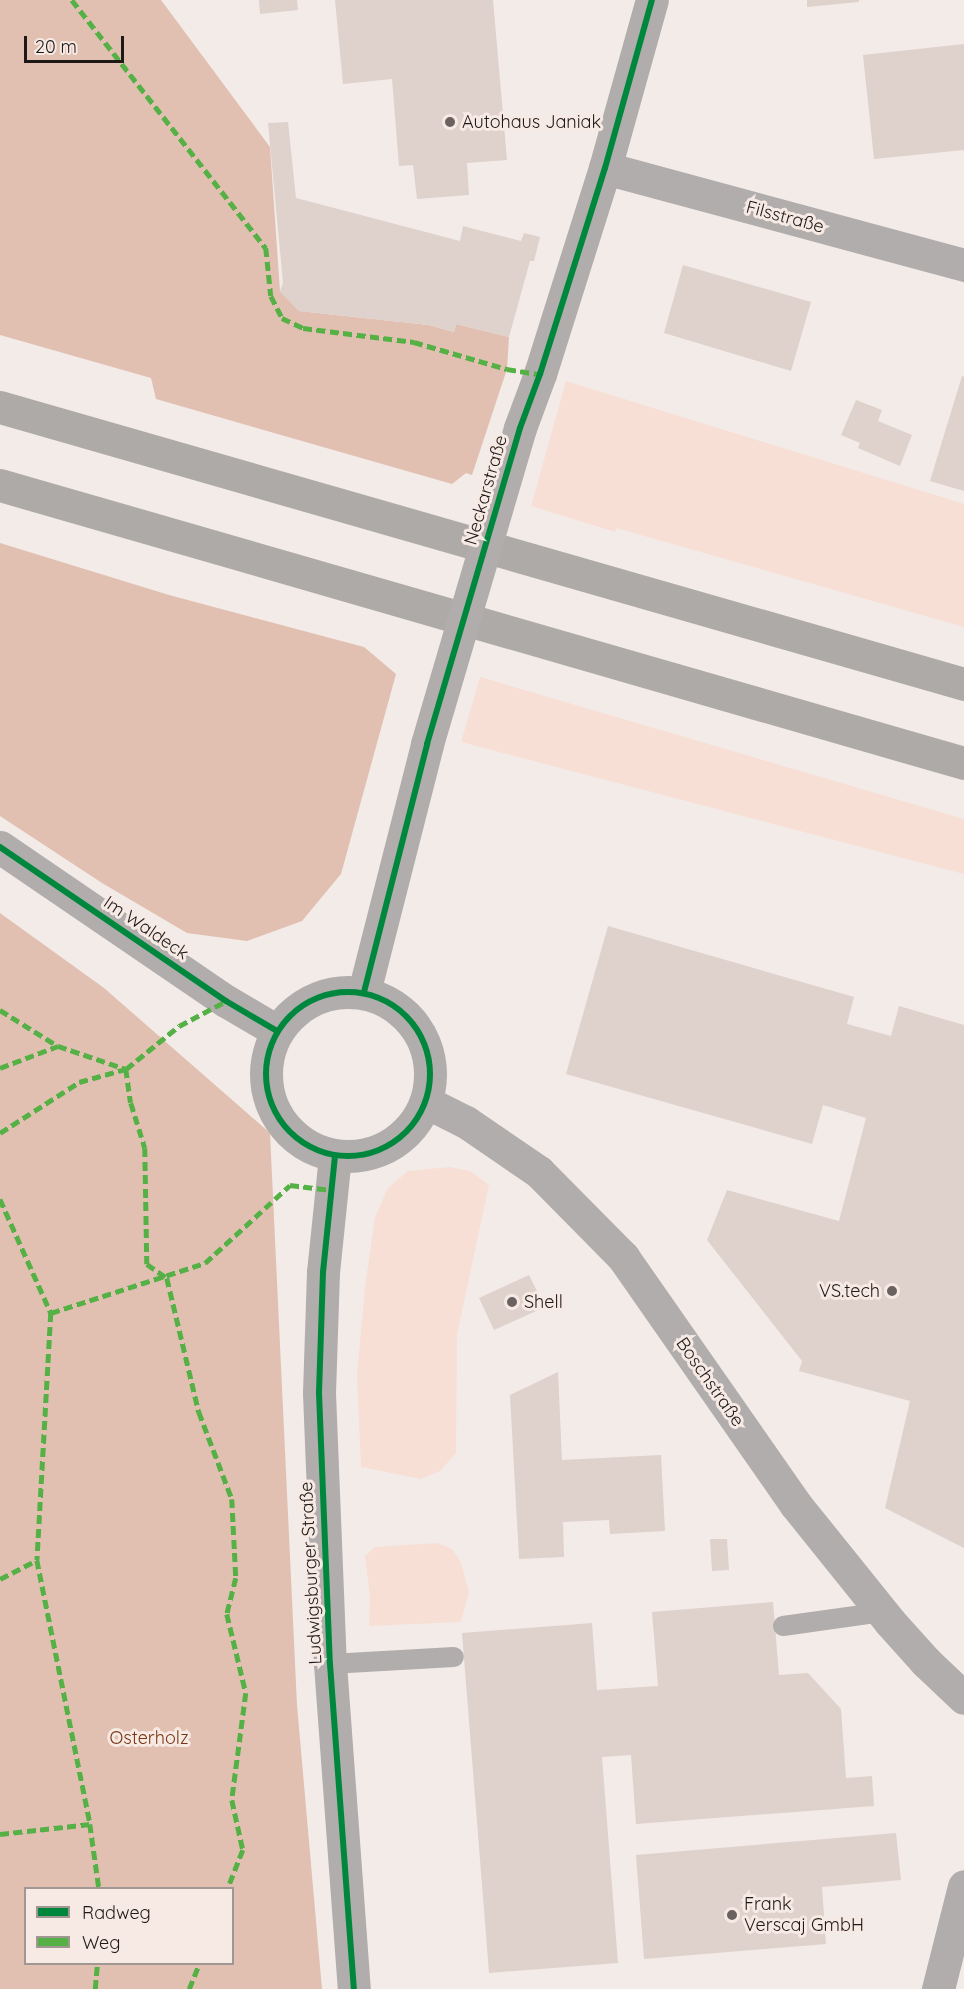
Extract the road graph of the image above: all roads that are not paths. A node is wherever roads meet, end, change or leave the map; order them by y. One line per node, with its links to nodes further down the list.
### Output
1 (652, 0): 2 (street, Neckarstraße)
2 (606, 168): 3 (street, Filsstraße); 9 (street, Neckarstraße, bridge)
3 (964, 265)
4 (0, 407): 6 (highway)
5 (0, 485): 7 (highway)
6 (964, 684)
7 (964, 763)
8 (0, 847): 10 (street, Im Waldeck)
9 (364, 992): 10 (street); 11 (street)
10 (277, 1031): 12 (street)
11 (426, 1102): 12 (street); 13 (street, Boschstraße)
12 (335, 1156): 16 (street, Ludwigsburger Straße)
13 (882, 1612): 14 (lane); 17 (street, Boschstraße)
14 (783, 1626)
15 (454, 1657): 16 (lane)
16 (330, 1664): 19 (street, Ludwigsburger Straße)
17 (964, 1698)
18 (964, 1886): 20 (street)
19 (354, 1989)
20 (938, 1989)

